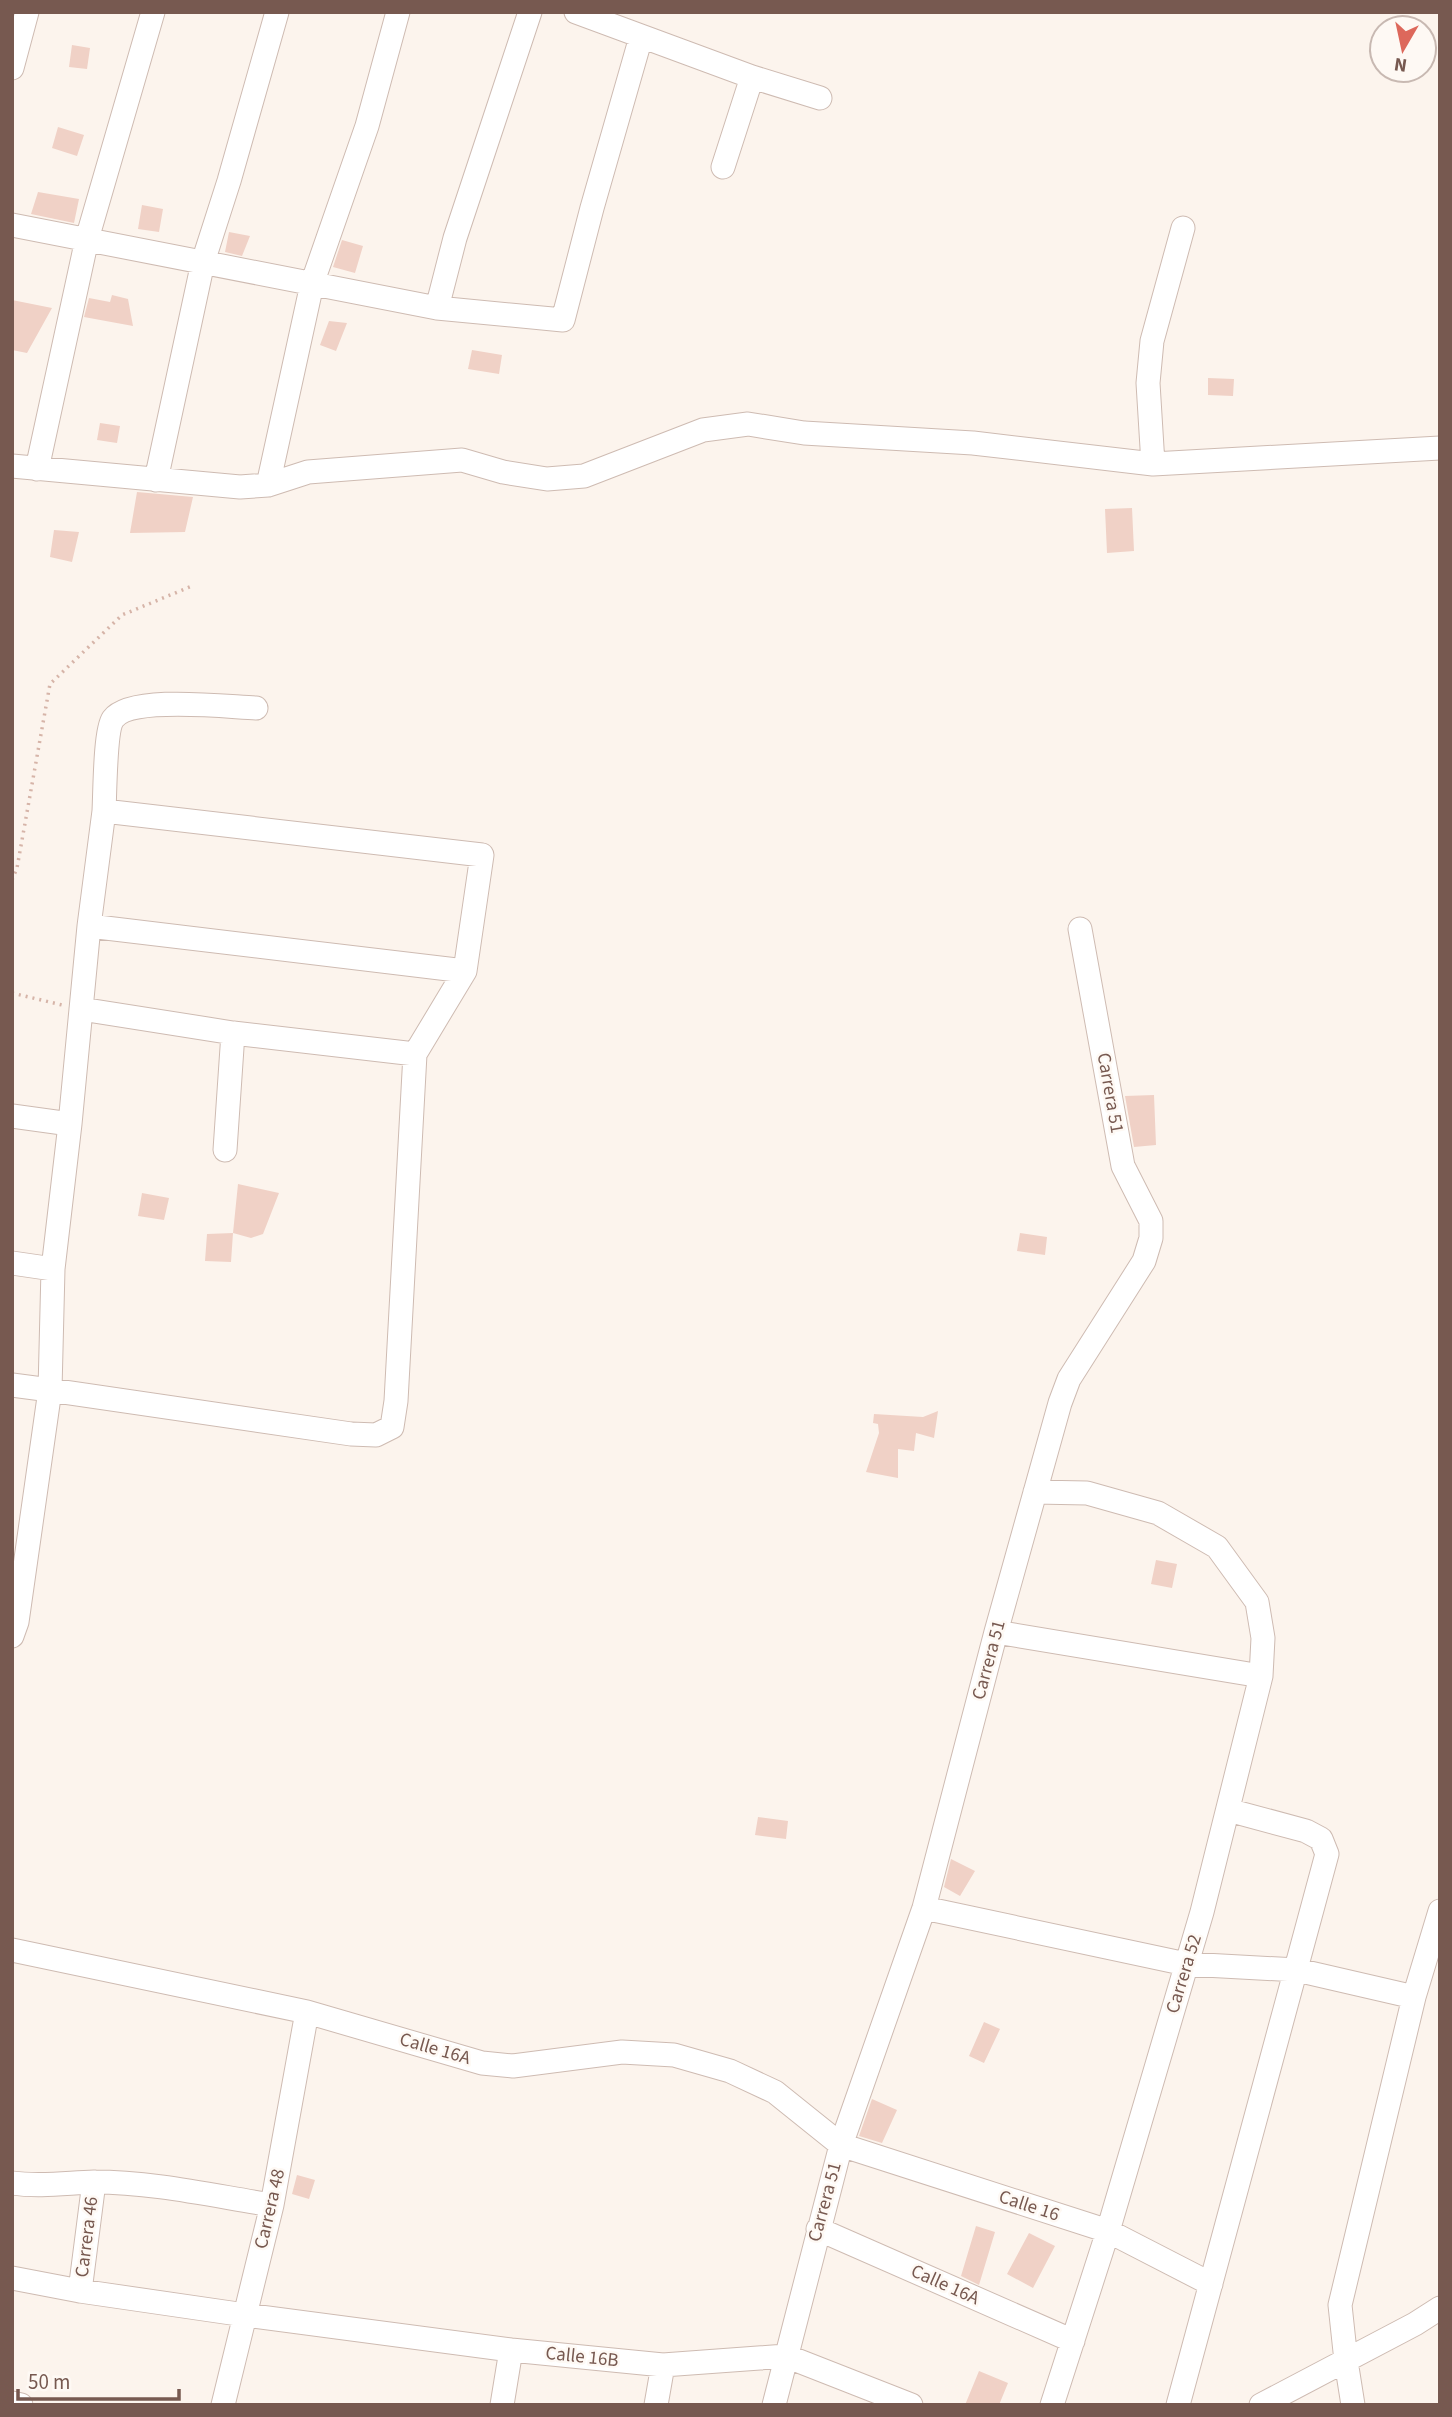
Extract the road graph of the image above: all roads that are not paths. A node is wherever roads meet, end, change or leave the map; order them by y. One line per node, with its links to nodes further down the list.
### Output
1 (27, 12): 8 (street)
2 (153, 12): 14 (street)
3 (277, 12): 15 (street)
4 (398, 12): 16 (street)
5 (530, 12): 17 (street)
6 (576, 12): 7 (street)
7 (641, 37): 9 (street); 17 (street)
8 (13, 65)
9 (752, 77): 10 (street); 11 (street)
10 (820, 98)
11 (723, 167)
12 (12, 225): 14 (street)
13 (1183, 228): 19 (street)
14 (87, 239): 15 (street); 21 (street)
15 (203, 262): 16 (street); 22 (street)
16 (312, 284): 17 (street); 23 (street)
17 (437, 308)
18 (1440, 448): 19 (street)
19 (1153, 464): 23 (street)
20 (12, 466): 21 (street)
21 (37, 469): 22 (street)
22 (156, 480): 23 (street)
23 (268, 485)
24 (256, 708): 25 (street)
25 (104, 811): 26 (street); 28 (street)
26 (89, 926): 28 (street); 29 (street)
27 (1080, 929): 39 (street, Carrera 51)
28 (465, 971): 31 (street)
29 (81, 1009): 30 (street); 33 (street)
30 (233, 1033): 31 (street); 34 (street)
31 (415, 1054): 38 (street)
32 (12, 1116): 33 (street)
33 (70, 1124): 36 (street)
34 (225, 1150)
35 (12, 1263): 36 (street)
36 (53, 1269): 38 (street)
37 (12, 1385): 38 (street)
38 (50, 1390): 41 (street)
39 (1035, 1492): 40 (street, Carrera 51); 42 (street, Carrera 52)
40 (996, 1632): 42 (street); 44 (street, Carrera 51)
41 (12, 1636)
42 (1261, 1676): 43 (street, Carrera 52)
43 (1228, 1810): 47 (street, Carrera 52); 48 (street)
44 (924, 1908): 47 (street); 51 (street, Carrera 51)
45 (1440, 1911): 49 (street)
46 (12, 1950): 50 (street, Calle 16A)
47 (1186, 1964): 48 (street); 56 (street, Carrera 52)
48 (1297, 1970): 49 (street); 58 (street)
49 (1414, 1997): 65 (street)
50 (307, 2012): 51 (street, Calle 16A); 54 (street, Carrera 48)
51 (841, 2145): 55 (street, Carrera 51); 56 (street, Calle 16)
52 (94, 2182): 53 (street); 54 (street); 59 (street, Carrera 46)
53 (12, 2183)
54 (272, 2205): 61 (street, Carrera 48)
55 (818, 2229): 62 (street, Calle 16A); 64 (street, Carrera 51)
56 (1108, 2231): 58 (street, Calle 16); 62 (street, Carrera 52)
57 (12, 2278): 59 (street, Calle 16B)
58 (1211, 2284): 75 (street)
59 (80, 2291): 61 (street, Calle 16B)
60 (1440, 2308): 65 (street)
61 (245, 2315): 63 (street, Calle 16B); 69 (street, Carrera 48)
62 (1073, 2341): 74 (street, Carrera 52)
63 (511, 2350): 66 (street, Calle 16B); 70 (street)
64 (786, 2356): 66 (street, Calle 16B); 72 (street, Carrera 51); 73 (street, Calle 16B)
65 (1346, 2361): 76 (street); 77 (street)
66 (663, 2365): 71 (street)
67 (12, 2403): 68 (street)
68 (21, 2405)
69 (223, 2405)
70 (502, 2405)
71 (656, 2405)
72 (774, 2405)
73 (911, 2405)
74 (1052, 2405)
75 (1178, 2405)
76 (1261, 2405)
77 (1353, 2405)

